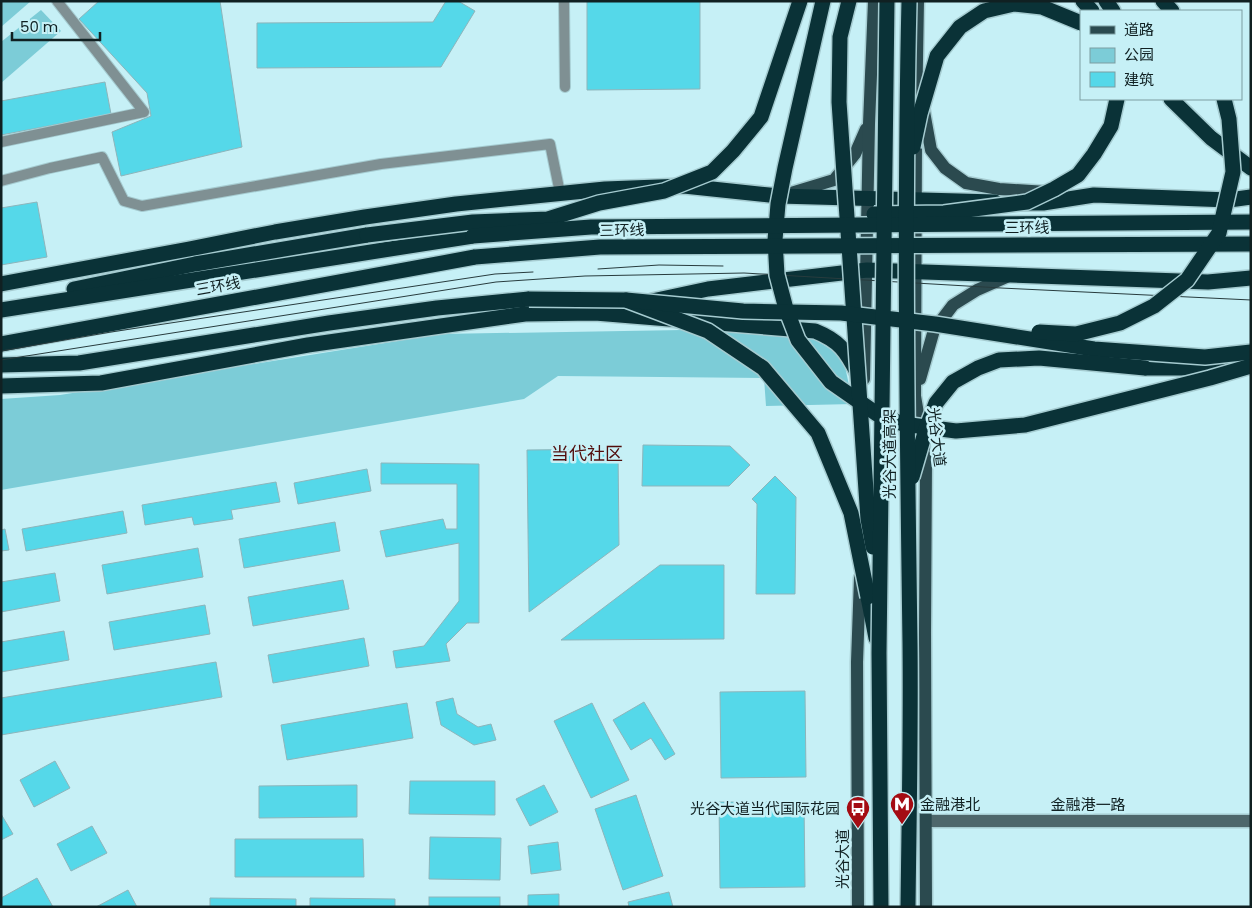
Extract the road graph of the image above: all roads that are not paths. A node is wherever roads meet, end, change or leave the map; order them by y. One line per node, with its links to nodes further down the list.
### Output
1 (57, 1): 17 (street)
2 (564, 1): 12 (street)
3 (800, 1): 27 (highway, bridge)
4 (823, 1): 49 (highway, bridge)
5 (849, 1): 54 (highway, bridge)
6 (874, 1): 16 (main road, 光谷大道)
7 (887, 1): 54 (highway, 光谷大道高架, bridge)
8 (909, 1): 19 (highway, 光谷大道高架, bridge)
9 (918, 1): 11 (main road, 光谷大道)
10 (1080, 23): 19 (highway, bridge)
11 (916, 69): 22 (main road); 26 (main road, 光谷大道)
12 (565, 86)
13 (1117, 100): 27 (highway, bridge)
14 (1172, 100): 18 (highway)
15 (1224, 100): 43 (highway, bridge)
16 (869, 124): 23 (main road); 25 (main road, 光谷大道)
17 (1, 142)
18 (1251, 168)
19 (906, 180): 53 (highway, 光谷大道高架, bridge)
20 (1, 181): 21 (street)
21 (560, 194): 23 (highway); 31 (highway)
22 (1094, 195): 24 (highway); 26 (highway)
23 (779, 196): 25 (highway)
24 (1251, 197)
25 (868, 198): 26 (highway); 32 (main road, 光谷大道)
26 (916, 199): 33 (main road, 光谷大道)
27 (548, 220): 30 (highway, bridge)
28 (1251, 222): 39 (highway, 三环线, bridge)
29 (1251, 244): 44 (highway, 三环线, bridge)
30 (293, 248): 31 (highway); 38 (highway)
31 (128, 261): 36 (highway)
32 (867, 270): 33 (highway); 40 (highway); 50 (main road, 光谷大道)
33 (916, 271): 34 (highway); 52 (main road, 光谷大道)
34 (1012, 274): 35 (highway); 52 (main road)
35 (1251, 278)
36 (1, 284)
37 (626, 300): 41 (highway, bridge); 43 (highway, bridge); 55 (highway, bridge)
38 (1, 304)
39 (1, 310)
40 (595, 313): 42 (highway); 50 (highway)
41 (315, 325): 42 (highway); 46 (highway)
42 (406, 330): 51 (highway)
43 (973, 330): 45 (highway, bridge)
44 (1, 344)
45 (1251, 352)
46 (111, 358): 48 (highway); 51 (highway)
47 (1251, 361): 53 (highway, bridge)
48 (1, 365)
49 (1251, 366)
50 (864, 385): 59 (main road, 光谷大道)
51 (4, 386)
52 (915, 396): 56 (main road, 光谷大道)
53 (907, 493): 60 (highway, 光谷大道高架, bridge)
54 (880, 583): 55 (highway, 光谷大道高架, bridge)
55 (879, 653): 58 (highway, 光谷大道高架, bridge)
56 (926, 821): 57 (street, 金融港一路); 61 (main road, 光谷大道)
57 (1251, 821)
58 (881, 904)
59 (858, 907)
60 (908, 907)
61 (926, 907)

